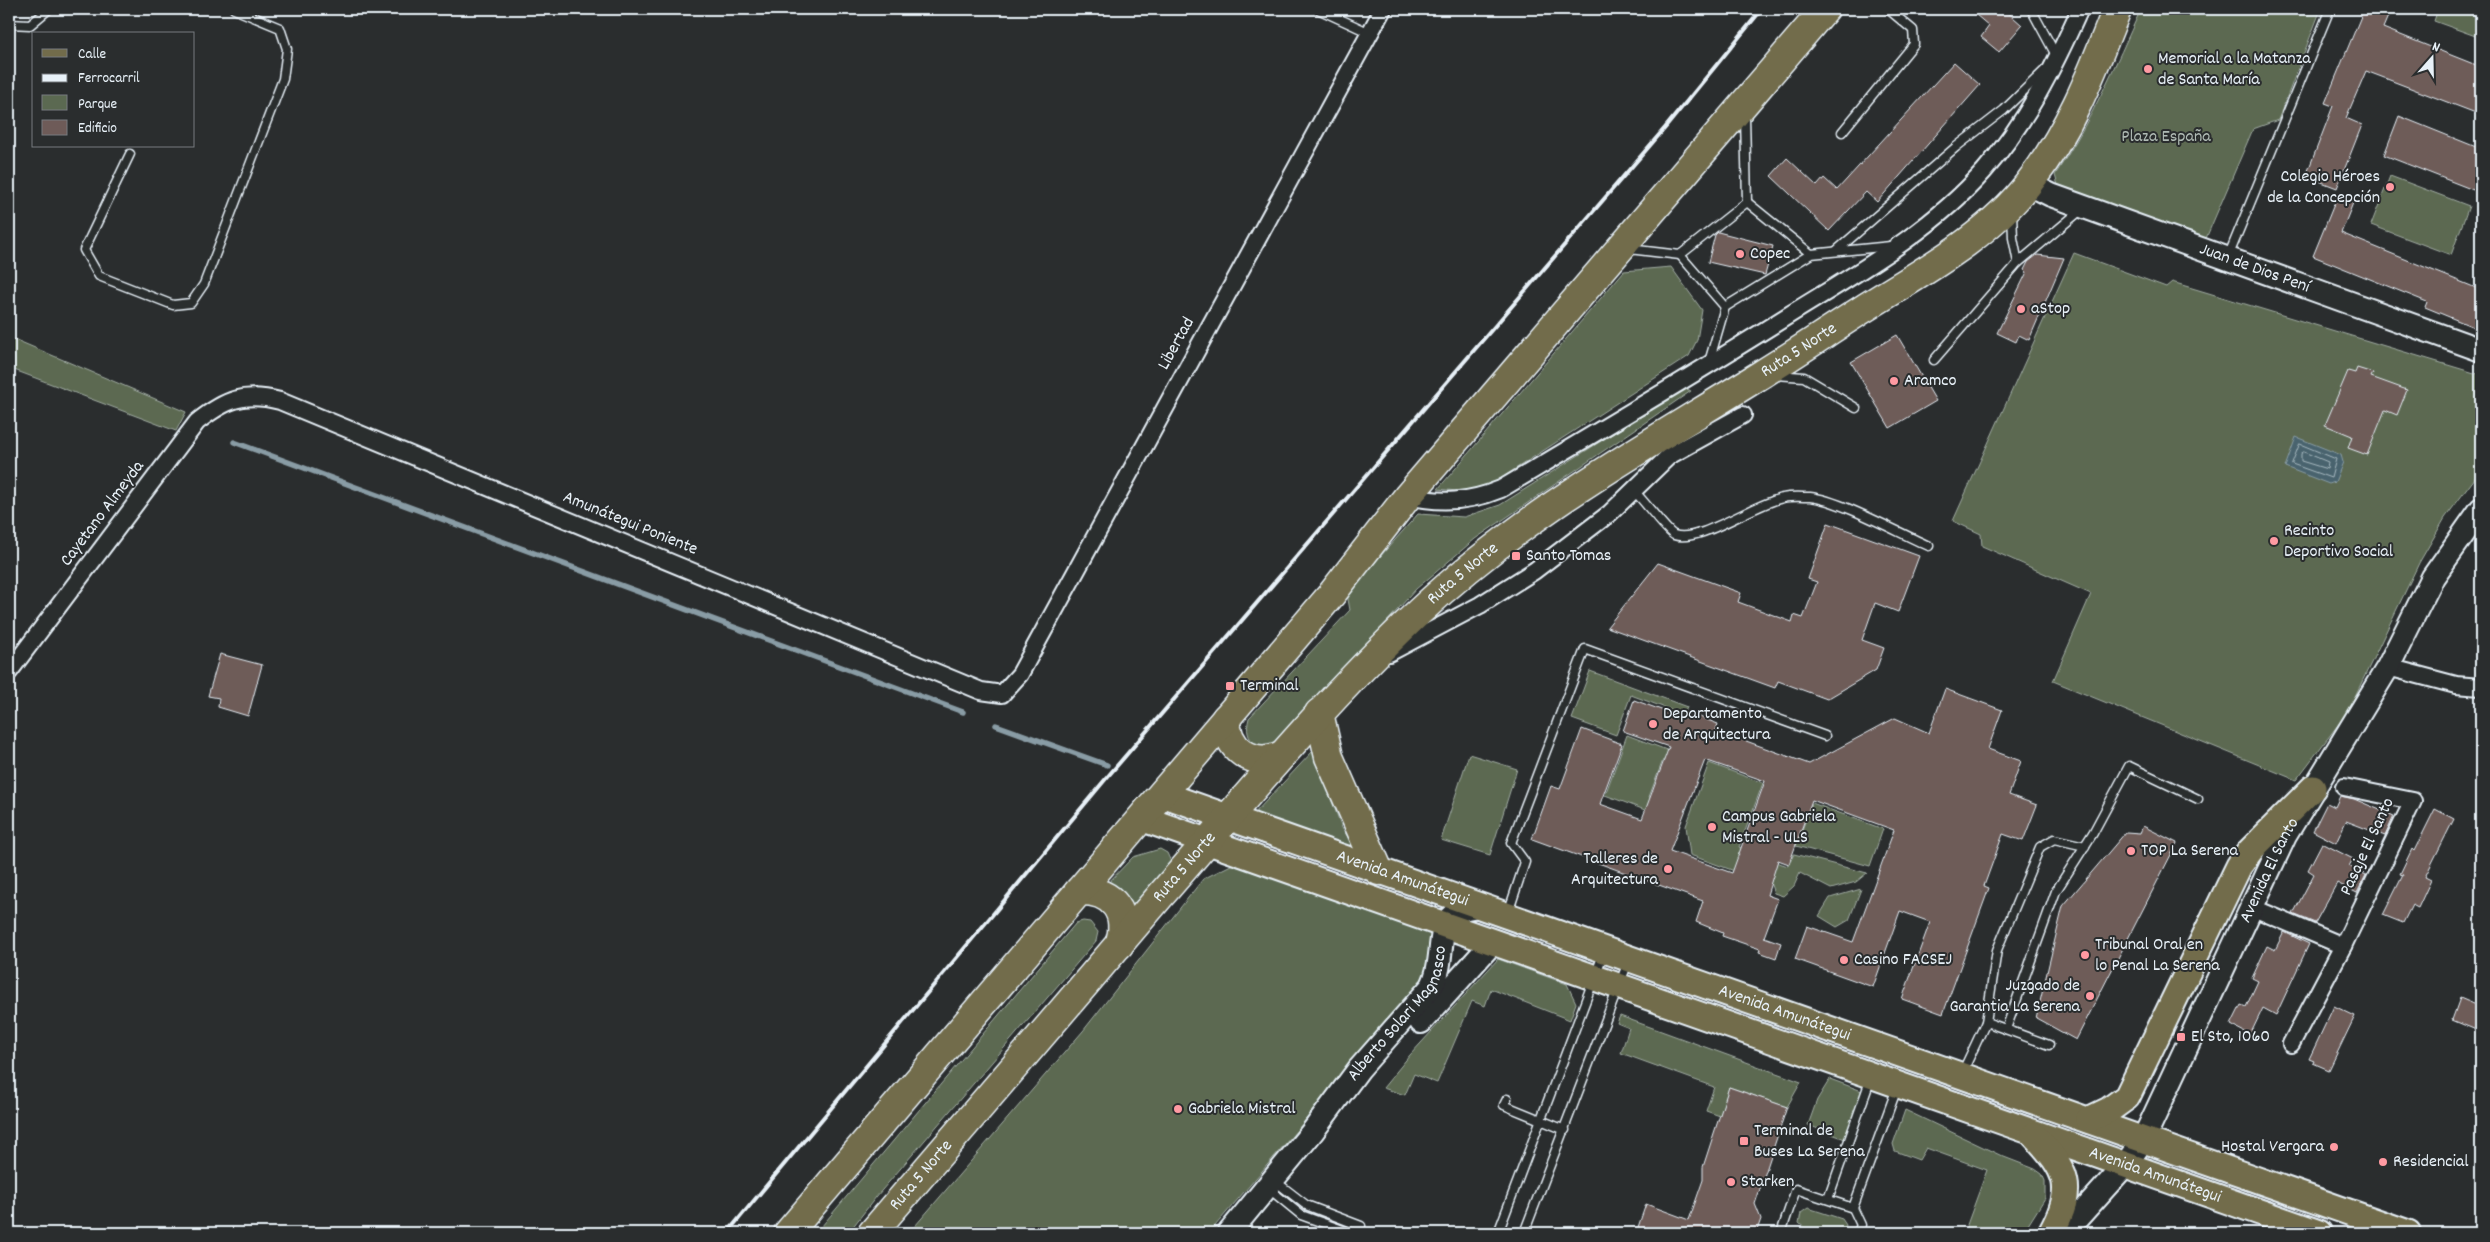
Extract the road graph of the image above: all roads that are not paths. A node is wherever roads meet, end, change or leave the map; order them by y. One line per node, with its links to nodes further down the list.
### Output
1 (49, 9): 11 (lane)
2 (234, 9): 16 (lane)
3 (1318, 9): 12 (lane)
4 (1383, 9): 12 (street, Libertad)
5 (1825, 9): 14 (highway)
6 (1888, 9): 15 (lane)
7 (2031, 9): 13 (lane)
8 (2080, 9): 13 (street)
9 (2117, 9): 17 (highway, Ruta 5 Norte)
10 (2330, 9): 25 (lane)
11 (9, 24)
12 (1370, 33): 45 (street, Libertad)
13 (2058, 58): 20 (street); 22 (lane)
14 (1744, 104): 18 (lane); 21 (highway)
15 (1842, 132)
16 (130, 154)
17 (2020, 193): 19 (street, Juan de Dios Pení); 26 (lane); 31 (highway, Ruta 5 Norte)
18 (1747, 202): 23 (lane); 24 (lane)
19 (2084, 207): 25 (street, Juan de Dios Pení); 26 (lane)
20 (1902, 245): 22 (lane); 30 (street)
21 (1622, 248): 24 (lane); 38 (highway)
22 (1836, 252): 23 (lane)
23 (1811, 254): 27 (lane)
24 (1680, 255): 27 (lane)
25 (2227, 259): 28 (street, Juan de Dios Pení)
26 (2018, 263): 29 (lane)
27 (1725, 307): 30 (lane)
28 (2481, 350)
29 (1934, 360)
30 (1708, 366): 38 (street)
31 (1764, 373): 33 (highway, Ruta 5 Norte); 34 (lane)
32 (242, 396): 42 (street, Cayetano Almeyda); 45 (street, Amunátegui Poniente)
33 (1712, 404): 36 (street); 43 (highway, Ruta 5 Norte)
34 (1856, 408)
35 (1743, 415): 36 (street)
36 (1709, 432): 37 (street)
37 (1633, 490): 40 (lane); 43 (street)
38 (1408, 496): 47 (highway)
39 (2481, 509): 41 (street, Avenida El Santo)
40 (1929, 546)
41 (2388, 667): 44 (street); 51 (street, Avenida El Santo)
42 (9, 672)
43 (1357, 673): 46 (highway, Ruta 5 Norte)
44 (2481, 687)
45 (1002, 694)
46 (1319, 713): 49 (highway, Ruta 5 Norte); 58 (highway)
47 (1226, 718): 49 (highway); 52 (highway)
48 (1824, 736): 62 (lane)
49 (1282, 755): 55 (highway, Ruta 5 Norte)
50 (2344, 787): 66 (street, Pasaje El Santo)
51 (2313, 788): 61 (street, Avenida El Santo); 80 (main road)
52 (1162, 794): 54 (highway); 55 (main road, Avenida Amunátegui)
53 (2198, 799): 57 (lane)
54 (1141, 818): 56 (main road, Avenida Amunátegui); 59 (highway)
55 (1228, 818): 56 (highway, Ruta 5 Norte); 58 (main road, Avenida Amunátegui)
56 (1208, 841): 63 (main road, Avenida Amunátegui); 65 (highway, Ruta 5 Norte)
57 (2084, 846): 71 (lane); 72 (lane)
58 (1379, 871): 60 (main road, Avenida Amunátegui)
59 (1079, 891): 65 (highway); 91 (highway)
60 (1481, 906): 62 (main road, Avenida Amunátegui); 63 (street, Alberto Solari Magnasco)
61 (2251, 907): 66 (street); 84 (street, Avenida El Santo)
62 (1507, 916): 67 (main road, Avenida Amunátegui)
63 (1445, 925): 64 (main road, Avenida Amunátegui); 82 (street, Alberto Solari Magnasco)
64 (1493, 942): 69 (main road, Avenida Amunátegui); 82 (street, Alberto Solari Magnasco)
65 (1119, 945): 92 (highway, Ruta 5 Norte)
66 (2343, 946): 74 (street, Pasaje El Santo)
67 (1605, 950): 68 (main road, Avenida Amunátegui); 69 (lane)
68 (1630, 959): 70 (lane); 76 (main road, Avenida Amunátegui)
69 (1596, 978): 70 (main road, Avenida Amunátegui); 79 (lane)
70 (1619, 988): 75 (main road, Avenida Amunátegui); 81 (lane)
71 (1986, 1022): 72 (lane); 76 (lane)
72 (2006, 1029): 73 (lane)
73 (2048, 1044)
74 (2291, 1044)
75 (1872, 1076): 77 (main road, Avenida Amunátegui); 87 (lane)
76 (1961, 1076): 80 (main road, Avenida Amunátegui)
77 (1898, 1085): 83 (main road, Avenida Amunátegui); 88 (lane)
78 (1507, 1099): 79 (lane)
79 (1542, 1120): 81 (lane); 94 (lane)
80 (2088, 1120): 84 (main road, Avenida Amunátegui)
81 (1565, 1130): 95 (lane)
82 (1313, 1131): 86 (street, Alberto Solari Magnasco)
83 (2031, 1132): 85 (main road, Avenida Amunátegui); 98 (main road)
84 (2142, 1140): 85 (street, Avenida El Santo); 100 (main road, Avenida Amunátegui)
85 (2125, 1165): 90 (main road, Avenida Amunátegui); 99 (street, Avenida El Santo)
86 (1270, 1183): 89 (lane); 89 (lane); 93 (street, Alberto Solari Magnasco)
87 (1828, 1199): 88 (lane); 96 (lane)
88 (1853, 1208): 97 (lane)
89 (1358, 1231)
90 (2310, 1232)
91 (788, 1233)
92 (872, 1233)
93 (1229, 1233)
94 (1498, 1233)
95 (1524, 1233)
96 (1781, 1233)
97 (1858, 1233)
98 (2051, 1233)
99 (2064, 1233)
100 (2408, 1233)

